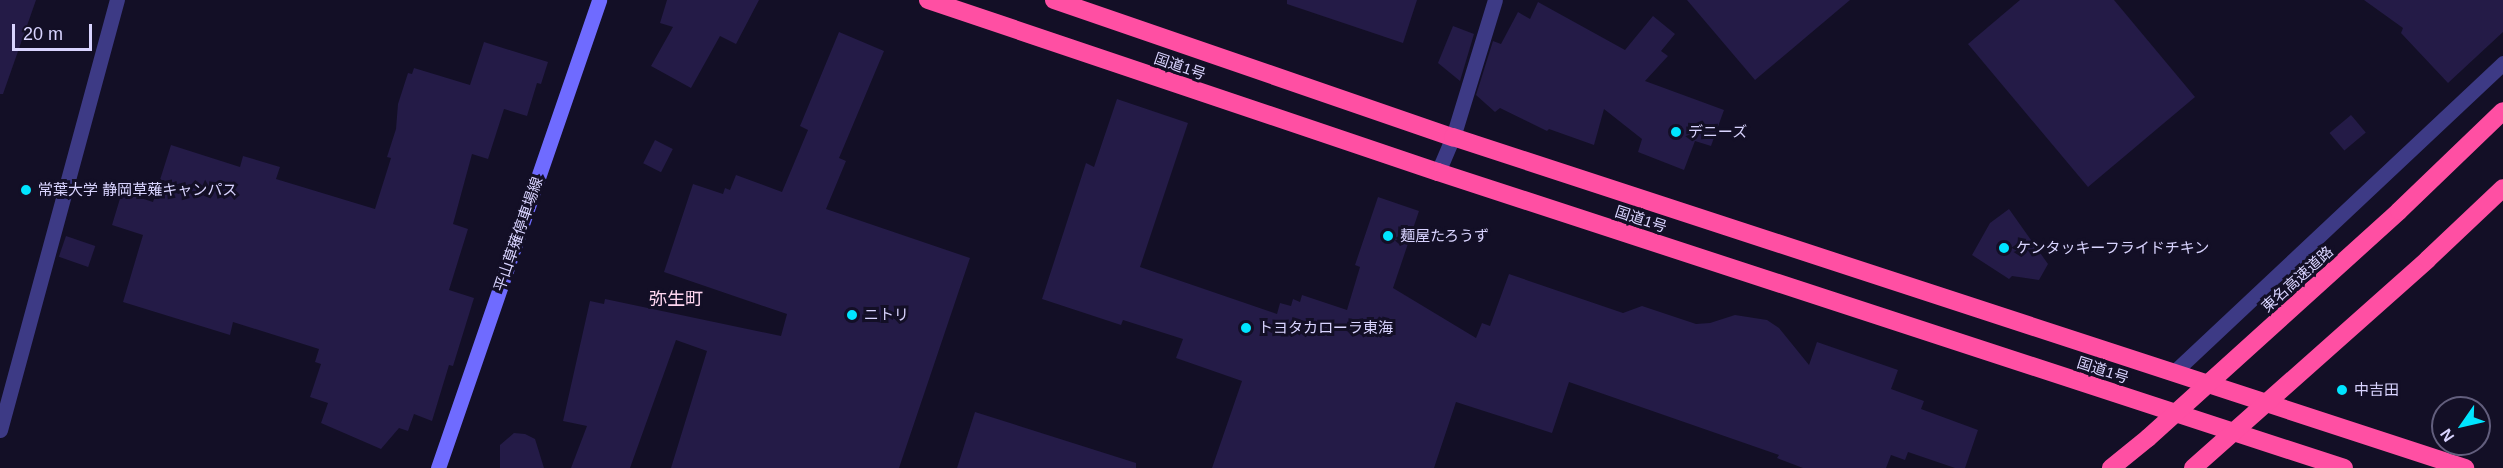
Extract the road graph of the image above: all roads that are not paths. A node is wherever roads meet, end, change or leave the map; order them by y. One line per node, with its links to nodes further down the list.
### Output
1 (117, 0): 12 (street)
2 (599, 0): 13 (main road, 平山草薙停車場線)
3 (928, 0): 9 (highway, 国道1号)
4 (1054, 0): 8 (highway, 国道1号)
5 (1495, 0): 8 (street)
6 (2503, 63): 11 (street)
7 (2503, 111): 14 (highway, 東名高速道路, bridge)
8 (1453, 137): 9 (street); 11 (highway, 国道1号)
9 (1438, 172): 16 (highway, 国道1号)
10 (2503, 188): 15 (highway, bridge)
11 (2173, 373): 17 (highway, 国道1号)
12 (0, 430)
13 (438, 468)
14 (2110, 468)
15 (2193, 468)
16 (2344, 468)
17 (2465, 468)

